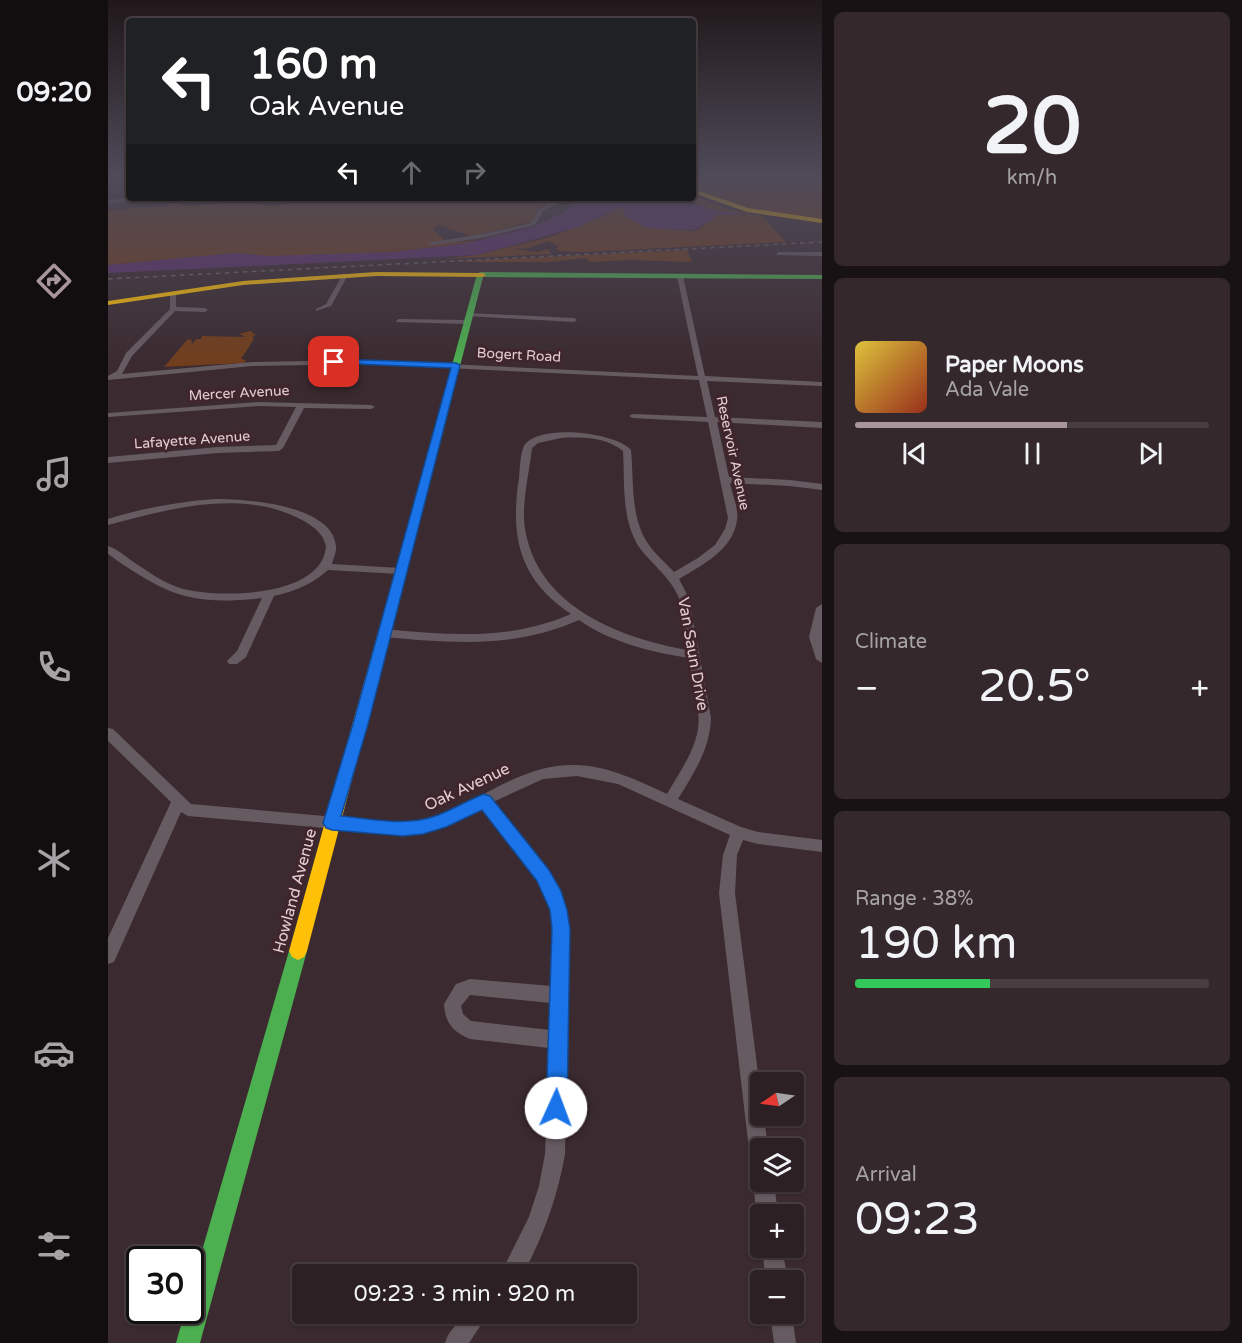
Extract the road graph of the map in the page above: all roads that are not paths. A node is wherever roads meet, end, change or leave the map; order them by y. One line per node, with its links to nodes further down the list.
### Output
1 (462, 239): 2 (street)
2 (430, 243)
3 (778, 254): 4 (street)
4 (822, 254)
5 (480, 274): 6 (main road); 7 (main road); 14 (main road, Howland Avenue)
6 (345, 275): 9 (main road); 13 (street)
7 (680, 276): 8 (main road); 19 (street, Reservoir Avenue)
8 (822, 277)
9 (172, 294): 10 (main road); 11 (street)
10 (108, 303)
11 (173, 309): 12 (street); 18 (street)
12 (206, 310)
13 (318, 310)
14 (468, 319): 15 (street); 16 (street); 17 (main road, Howland Avenue)
15 (573, 320)
16 (399, 321)
17 (456, 365): 18 (street, Bogert Road); 19 (street, Bogert Road); 33 (main road, Howland Avenue)
18 (109, 379)
19 (702, 379): 20 (street, Bogert Road); 25 (street, Reservoir Avenue)
20 (822, 384)
21 (302, 404): 22 (street, Mercer Avenue); 23 (street, Mercer Avenue); 27 (street, Lafayette Avenue)
22 (371, 407)
23 (108, 415)
24 (633, 416): 25 (street)
25 (713, 419): 26 (street); 28 (street, Reservoir Avenue)
26 (822, 425)
27 (108, 460)
28 (726, 480): 29 (street); 34 (street, Reservoir Avenue)
29 (822, 487)
30 (108, 522): 32 (street)
31 (108, 549): 35 (street)
32 (326, 567): 33 (street); 35 (street)
33 (400, 570): 38 (main road, Howland Avenue)
34 (674, 577): 37 (street, Van Saun Drive); 39 (street, Van Saun Drive)
35 (269, 594): 41 (street)
36 (822, 608): 40 (street)
37 (579, 615): 38 (street); 39 (street)
38 (384, 633): 46 (main road, Howland Avenue)
39 (694, 656): 45 (street, Van Saun Drive)
40 (822, 659)
41 (233, 661)
42 (108, 733): 44 (street, Oak Avenue)
43 (484, 801): 45 (street, Oak Avenue); 46 (street, Oak Avenue); 50 (street)
44 (178, 802): 46 (street, Oak Avenue); 49 (street)
45 (669, 802): 47 (street, Oak Avenue)
46 (332, 823): 56 (main road, Howland Avenue)
47 (738, 832): 48 (street, Oak Avenue); 52 (street)
48 (822, 846)
49 (108, 956)
50 (559, 994): 51 (street); 51 (street)
51 (558, 1040): 53 (street)
52 (758, 1138)
53 (517, 1264)
54 (470, 1324): 57 (street)
55 (782, 1324): 58 (street)
56 (188, 1343)
57 (456, 1343)
58 (785, 1343)

